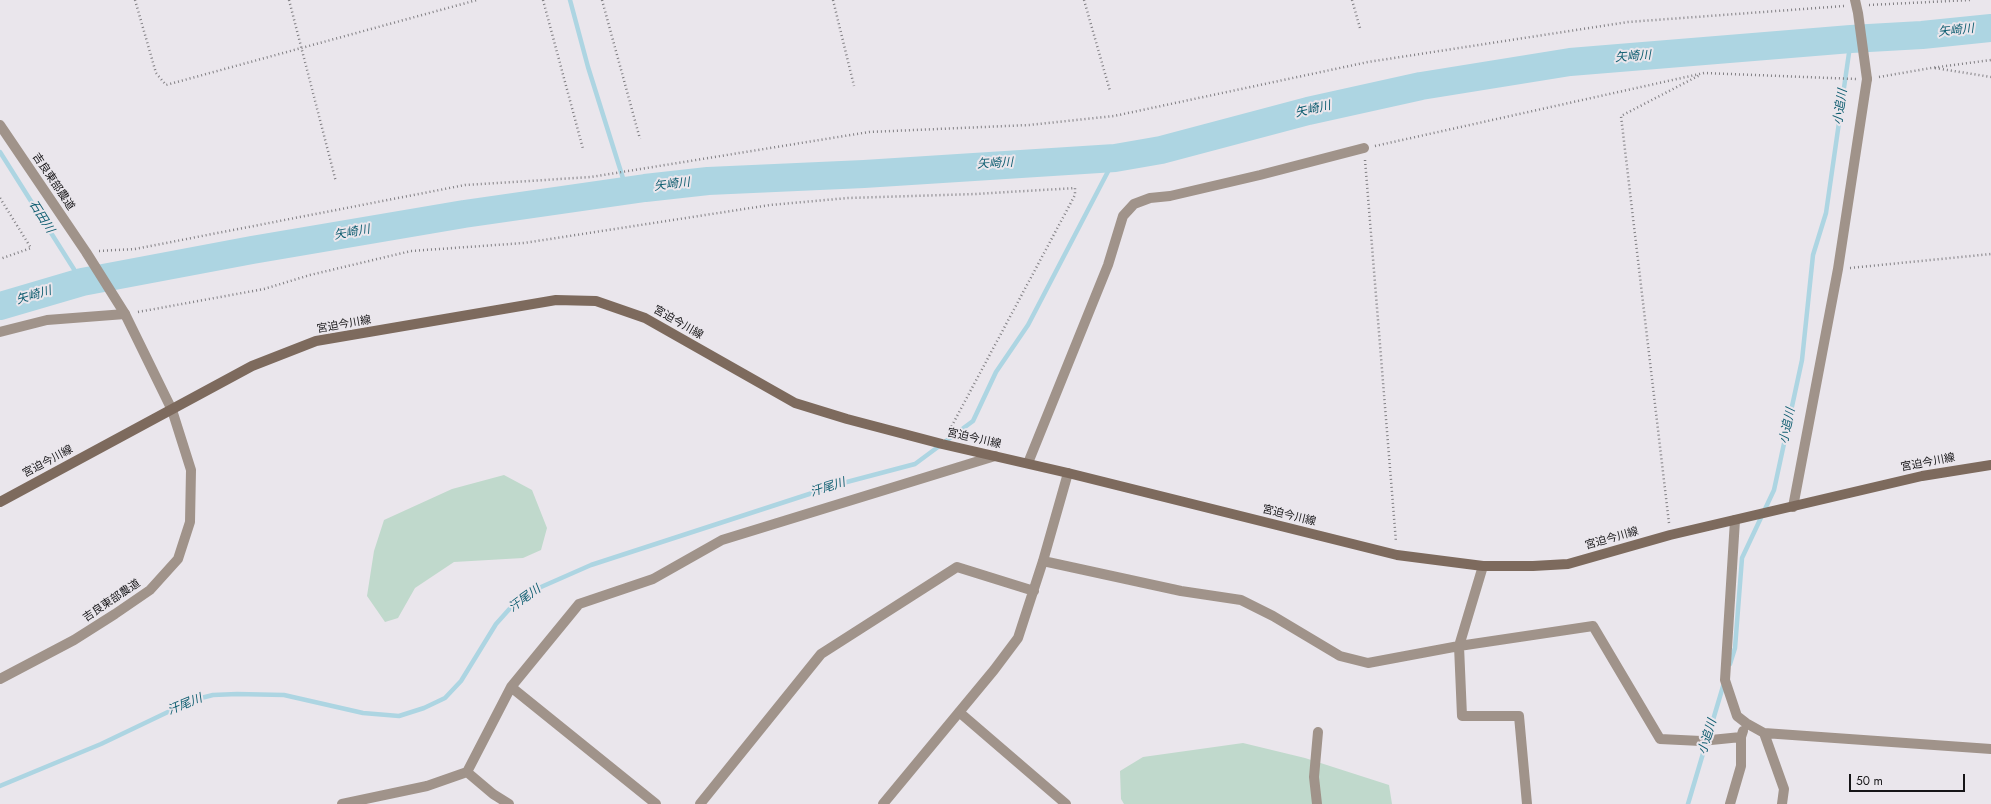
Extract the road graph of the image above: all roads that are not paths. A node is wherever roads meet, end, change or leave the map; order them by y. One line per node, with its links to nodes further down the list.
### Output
1 (1856, 6): 12 (street)
2 (0, 124): 4 (street, 吉良東部農道)
3 (1364, 148): 8 (street)
4 (126, 314): 5 (street); 6 (street, 吉良東部農道)
5 (0, 332)
6 (172, 410): 7 (main road, 宮迫今川線); 11 (main road, 宮迫今川線); 18 (street, 吉良東部農道)
7 (995, 456): 8 (main road, 宮迫今川線); 19 (street)
8 (1028, 463): 10 (main road, 宮迫今川線)
9 (1991, 465): 12 (main road, 宮迫今川線)
10 (1068, 473): 14 (street); 15 (main road, 宮迫今川線)
11 (0, 502)
12 (1793, 507): 13 (main road, 宮迫今川線)
13 (1735, 520): 15 (main road, 宮迫今川線); 21 (street)
14 (1043, 561): 16 (street); 17 (street)
15 (1483, 566): 17 (street)
16 (1034, 591): 20 (street); 30 (street)
17 (1459, 646): 24 (street); 34 (street)
18 (0, 679)
19 (511, 687): 26 (street); 29 (street)
20 (959, 712): 31 (street); 32 (street)
21 (1746, 724): 23 (street); 24 (street)
22 (1318, 732): 33 (street)
23 (1764, 733): 25 (street); 36 (street)
24 (1741, 737): 35 (street)
25 (1991, 749)
26 (467, 772): 27 (street); 28 (street)
27 (342, 804)
28 (510, 804)
29 (656, 804)
30 (700, 804)
31 (883, 804)
32 (1066, 804)
33 (1317, 804)
34 (1527, 804)
35 (1730, 804)
36 (1782, 804)

